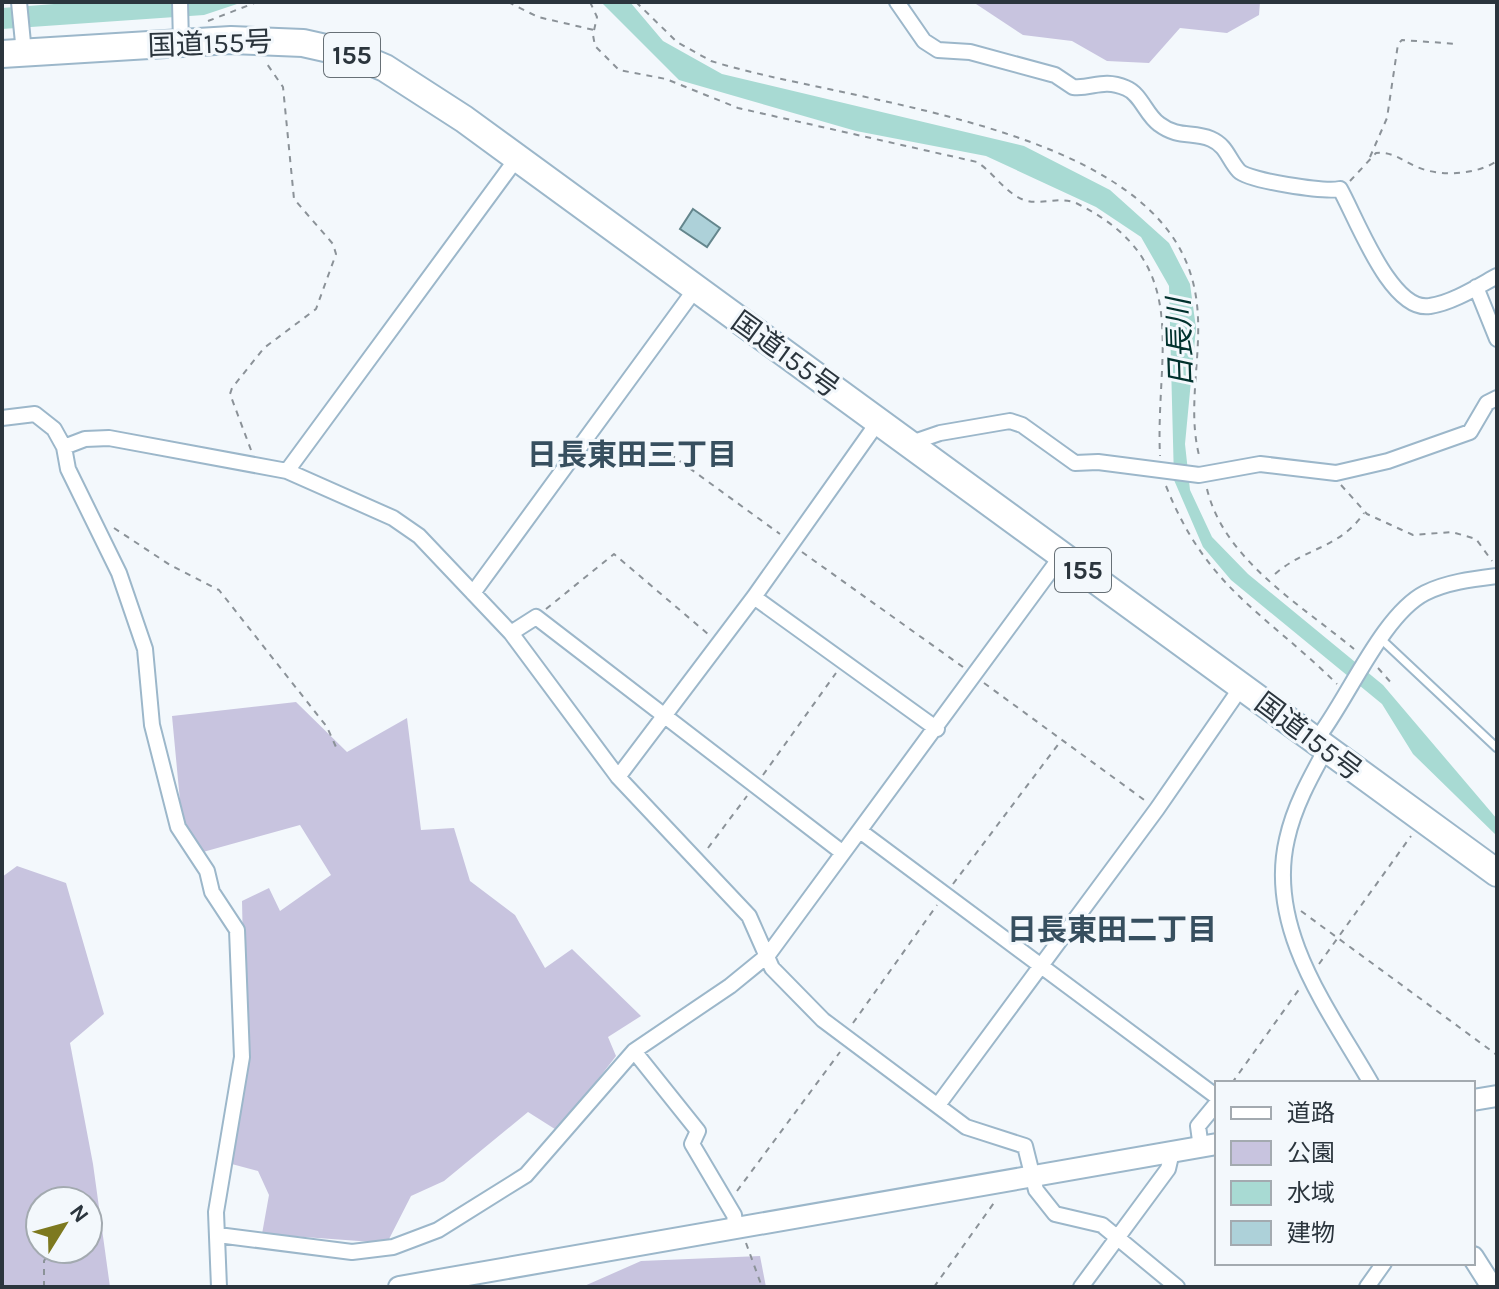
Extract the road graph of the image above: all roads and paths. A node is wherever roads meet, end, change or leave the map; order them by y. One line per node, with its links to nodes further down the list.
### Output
1 (19, 2): 12 (street)
2 (180, 2): 9 (street)
3 (257, 2): 9 (path)
4 (508, 2): 8 (path)
5 (590, 2): 8 (path)
6 (636, 2): 31 (path)
7 (897, 2): 16 (street)
8 (594, 30): 28 (path)
9 (181, 32): 10 (highway, 国道155号 / 155); 12 (highway, 国道155号 / 155)
10 (248, 39): 14 (highway, 国道155号 / 155); 27 (path)
11 (1458, 44): 13 (path)
12 (16, 47)
13 (1370, 157): 15 (path); 16 (path)
14 (517, 158): 19 (highway, 国道155号 / 155); 29 (street)
15 (1497, 161)
16 (1340, 189): 18 (street)
17 (1497, 276): 18 (street)
18 (1476, 287): 20 (street)
19 (696, 288): 23 (highway, 国道155号 / 155); 38 (street)
20 (1497, 339)
21 (1497, 398): 30 (street)
22 (2, 418): 25 (street)
23 (878, 422): 24 (highway, 国道155号 / 155); 34 (street)
24 (908, 444): 28 (street); 35 (highway, 国道155号 / 155)
25 (64, 447): 27 (street); 33 (street)
26 (670, 454): 34 (path)
27 (253, 463): 29 (street)
28 (1163, 470): 31 (street); 48 (path)
29 (287, 471): 38 (street)
30 (1336, 473): 31 (street); 32 (path)
31 (1202, 475): 45 (path)
32 (1365, 512): 36 (path); 37 (path)
33 (96, 524): 52 (path); 82 (street)
34 (790, 542): 39 (street)
35 (1062, 555): 47 (highway, 国道155号 / 155); 50 (street)
36 (1275, 574)
37 (1497, 576): 42 (street)
38 (473, 593): 41 (street)
39 (754, 597): 43 (street); 44 (street)
40 (536, 617): 41 (street); 43 (path); 49 (street)
41 (511, 633): 54 (street)
42 (1381, 639): 45 (street); 53 (lane)
43 (718, 643): 49 (street)
44 (844, 662): 50 (street); 55 (path)
45 (1367, 664): 46 (path); 48 (street)
46 (1393, 685)
47 (1242, 686): 51 (highway, 国道155号 / 155); 64 (street)
48 (1348, 691): 51 (street)
49 (663, 714): 54 (street); 55 (street)
50 (937, 729): 57 (street)
51 (1321, 744): 56 (highway, 国道155号 / 155); 61 (street)
52 (336, 747)
53 (1497, 748)
54 (618, 777): 59 (street)
55 (755, 786): 58 (street); 59 (path)
56 (1423, 819): 60 (highway, 国道155号 / 155); 62 (path)
57 (860, 831): 58 (street); 64 (street)
58 (843, 853): 63 (street)
59 (699, 860): 63 (street)
60 (1497, 873)
61 (1286, 908): 62 (path); 65 (street)
62 (1337, 938): 65 (path); 68 (path)
63 (768, 955): 66 (street); 67 (street)
64 (1040, 968): 72 (street); 75 (street)
65 (1309, 976): 69 (path); 70 (street)
66 (848, 1041): 75 (street); 80 (path)
67 (634, 1051): 80 (street); 82 (street)
68 (1497, 1055)
69 (1233, 1081)
70 (1370, 1081)
71 (1497, 1096): 73 (street)
72 (1215, 1099)
73 (1475, 1100)
74 (1215, 1103): 76 (street)
75 (938, 1105): 78 (street)
76 (1209, 1146): 77 (street)
77 (1172, 1152): 78 (street); 83 (street)
78 (1034, 1175): 79 (street); 83 (street)
79 (994, 1182): 81 (street); 91 (path)
80 (727, 1204): 81 (street)
81 (740, 1229): 89 (street); 90 (path)
82 (218, 1235): 88 (street)
83 (1119, 1237): 92 (street); 93 (street)
84 (1475, 1260): 95 (street)
85 (44, 1265): 87 (path)
86 (1383, 1265): 94 (street)
87 (44, 1287)
88 (219, 1287)
89 (399, 1287)
90 (762, 1287)
91 (934, 1287)
92 (1081, 1287)
93 (1177, 1287)
94 (1367, 1287)
95 (1492, 1287)

